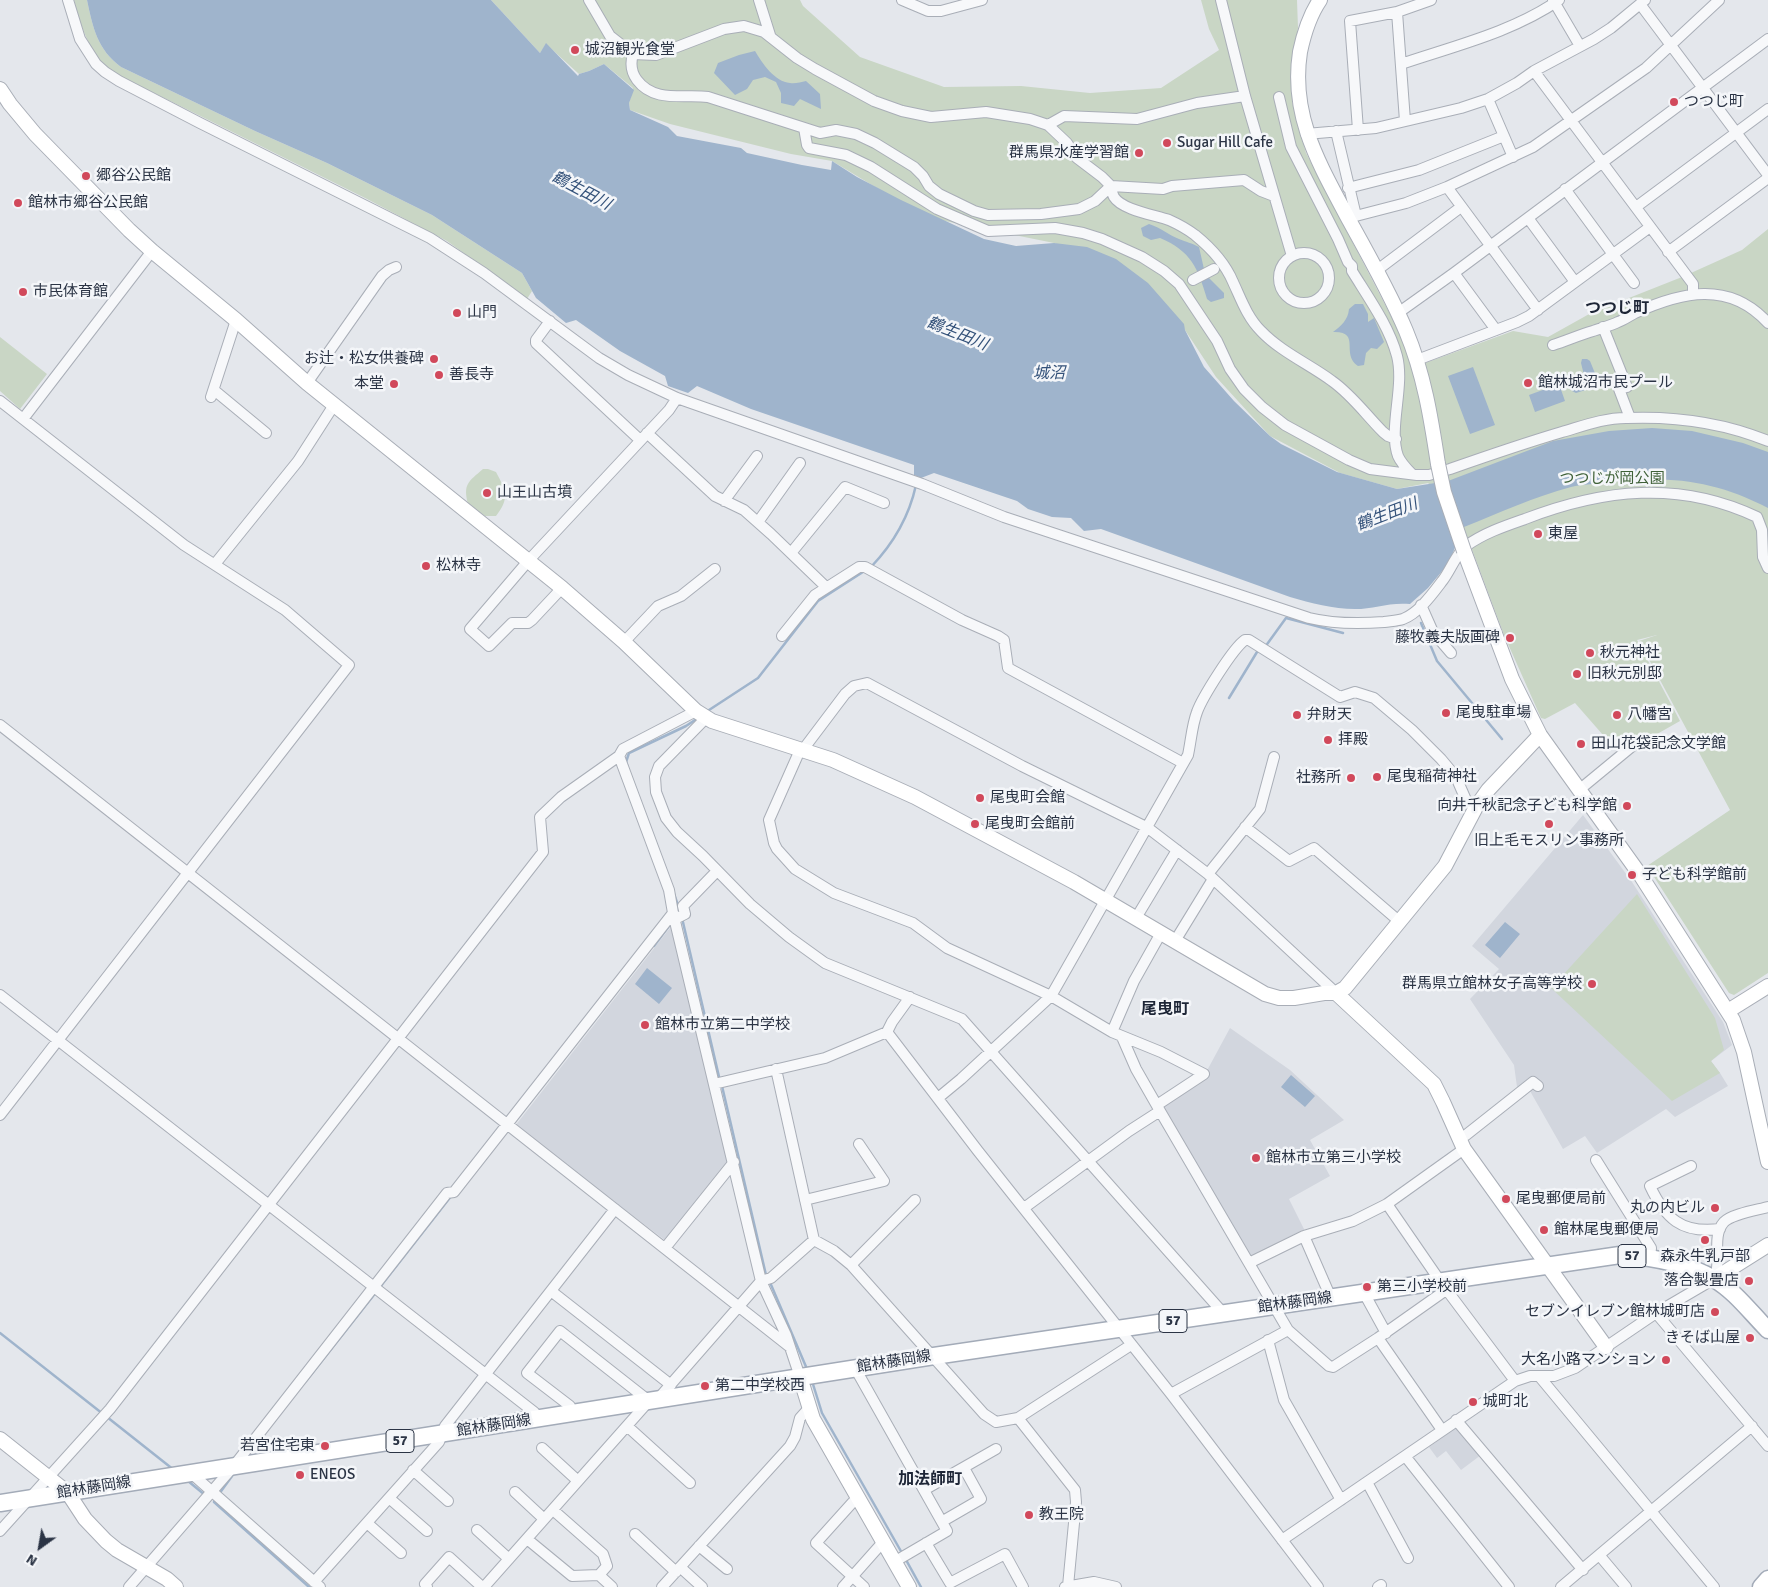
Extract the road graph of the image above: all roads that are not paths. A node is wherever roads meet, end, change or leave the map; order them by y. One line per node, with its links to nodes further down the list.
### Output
1 (68, 0): 64 (street)
2 (589, 0): 17 (street)
3 (758, 0): 13 (street)
4 (902, 0): 5 (street)
5 (982, 0)
6 (1221, 0): 22 (street)
7 (1320, 0): 33 (street)
8 (1431, 0): 12 (street)
9 (1719, 0): 15 (street)
10 (1556, 1): 16 (street); 18 (street)
11 (1643, 2): 15 (street); 16 (street)
12 (1397, 12): 18 (street); 30 (street)
13 (770, 35): 17 (street); 28 (street)
14 (1768, 39): 20 (street)
15 (1671, 45): 20 (street); 27 (street)
16 (1580, 46): 19 (street)
17 (633, 54): 29 (street)
18 (1401, 64): 26 (street)
19 (1534, 70): 24 (street); 27 (street)
20 (1703, 88): 32 (street); 36 (street)
21 (0, 90): 49 (street)
22 (1245, 96): 28 (street); 42 (street)
23 (1279, 97): 78 (street)
24 (1488, 99): 26 (street); 34 (street)
25 (1768, 109): 32 (street)
26 (1405, 121): 30 (street)
27 (1571, 121): 35 (street); 36 (street)
28 (1048, 125): 38 (street)
29 (804, 128): 38 (street); 82 (street)
30 (1358, 130): 31 (street)
31 (1336, 132): 33 (street); 40 (street)
32 (1736, 132): 37 (street); 44 (street)
33 (1306, 134): 45 (street)
34 (1504, 136): 35 (street); 40 (street)
35 (1513, 157): 39 (street)
36 (1601, 162): 41 (street); 44 (street)
37 (1768, 176): 50 (street)
38 (1111, 186): 42 (street); 78 (street)
39 (1447, 187): 43 (street); 45 (street)
40 (1348, 188): 45 (street)
41 (1565, 189): 46 (street); 51 (street)
42 (1274, 196): 52 (street)
43 (1461, 207): 48 (street); 55 (street)
44 (1636, 207): 47 (street)
45 (1352, 217): 55 (street)
46 (1528, 218): 48 (street); 58 (street)
47 (1650, 227): 50 (street); 51 (street)
48 (1490, 246): 56 (street); 61 (street)
49 (152, 251): 63 (street); 75 (street)
50 (1668, 252): 60 (street)
51 (1612, 255): 58 (street); 59 (street)
52 (1292, 256): 52 (street)
53 (396, 267): 70 (street)
54 (1214, 269): 57 (street)
55 (1376, 271): 62 (street)
56 (1454, 273): 62 (street); 67 (street)
57 (1193, 280)
58 (1575, 282): 61 (street)
59 (1634, 283)
60 (1693, 294): 65 (street); 66 (street)
61 (1538, 310): 67 (street)
62 (1398, 314): 69 (street)
63 (236, 320): 70 (street); 76 (street)
64 (550, 321): 71 (street); 77 (street)
65 (1768, 323)
66 (1603, 327): 68 (street); 74 (street)
67 (1496, 330): 69 (street)
68 (1553, 345)
69 (1417, 360): 99 (street, bridge)
70 (308, 383): 73 (street)
71 (677, 398): 77 (street); 93 (street)
72 (0, 401): 75 (street)
73 (334, 405): 87 (street); 88 (street)
74 (1630, 418): 79 (street); 82 (street)
75 (22, 419): 88 (street)
76 (266, 433)
77 (644, 437): 83 (street); 87 (street)
78 (1396, 439): 82 (street)
79 (1768, 441)
80 (757, 456): 83 (street)
81 (800, 464): 85 (street)
82 (1412, 474)
83 (724, 502): 85 (street)
84 (884, 503): 86 (street)
85 (758, 522): 86 (street)
86 (792, 553): 91 (street)
87 (529, 560): 92 (street); 92 (street)
88 (215, 564): 111 (street)
89 (1768, 568): 93 (street)
90 (715, 569): 95 (street)
91 (826, 587): 94 (street); 104 (street)
92 (562, 588): 95 (street)
93 (1421, 605): 96 (street)
94 (782, 636)
95 (624, 642): 97 (street)
96 (1451, 653)
97 (701, 715): 101 (street); 102 (street); 110 (street)
98 (0, 725): 111 (street)
99 (1540, 735): 105 (street); 106 (street)
100 (1636, 743): 105 (street)
101 (800, 750): 108 (street); 113 (street); 122 (street)
102 (618, 756): 114 (street); 128 (street)
103 (1274, 758): 107 (street)
104 (1183, 763): 106 (street); 108 (street)
105 (1579, 790): 124 (street)
106 (1476, 807): 116 (street)
107 (1246, 827): 112 (street); 116 (street)
108 (1148, 828): 109 (street); 113 (street)
109 (1177, 850): 112 (street); 115 (street)
110 (718, 872): 114 (street); 123 (street)
111 (188, 873): 128 (street); 129 (street)
112 (1210, 876): 118 (street); 120 (street)
113 (1106, 900): 115 (street); 122 (street)
114 (674, 916): 132 (street); 137 (street)
115 (1136, 918): 117 (street)
116 (1400, 922): 120 (street)
117 (1161, 933): 118 (street); 126 (street)
118 (1175, 941): 120 (street)
119 (1768, 986): 124 (street)
120 (1336, 993): 139 (street)
121 (0, 995): 129 (street)
122 (1051, 996): 126 (street); 130 (street)
123 (910, 997): 125 (street); 130 (street)
124 (1728, 1011): 143 (street)
125 (887, 1032): 131 (street); 134 (street)
126 (1112, 1032): 127 (street)
127 (1122, 1037): 135 (street); 135 (street)
128 (398, 1039): 137 (street); 148 (street)
129 (58, 1040): 136 (street); 148 (street)
130 (991, 1052): 134 (street); 140 (street)
131 (776, 1069): 132 (street); 145 (street)
132 (714, 1084): 142 (street)
133 (1538, 1086): 139 (street)
134 (938, 1098): 150 (street)
135 (1159, 1108): 140 (street); 158 (street)
136 (0, 1115)
137 (507, 1125): 151 (street); 164 (street)
138 (859, 1144): 145 (street)
139 (1461, 1144): 147 (street); 160 (street)
140 (1088, 1160): 150 (street); 171 (street)
141 (1596, 1160): 157 (street)
142 (734, 1162): 156 (street); 162 (street)
143 (1768, 1162)
144 (1691, 1166): 152 (street)
145 (805, 1200): 154 (street)
146 (916, 1200): 159 (street)
147 (1387, 1204): 153 (street); 163 (street)
148 (269, 1205): 164 (street); 207 (street)
149 (1768, 1207): 152 (street)
150 (1024, 1208): 172 (street)
151 (616, 1209): 156 (street); 165 (street)
152 (1720, 1229): 161 (street)
153 (1304, 1236): 158 (street); 167 (street)
154 (814, 1240): 159 (street); 162 (street)
155 (1768, 1244): 161 (street)
156 (665, 1248): 168 (street)
157 (1650, 1259): 160 (main road, 館林藤岡線 / 57); 161 (main road, 館林藤岡線 / 57)
158 (1248, 1263): 169 (street)
159 (851, 1265): 180 (street)
160 (1547, 1266): 163 (main road, 館林藤岡線 / 57); 179 (street)
161 (1714, 1280): 170 (street); 174 (main road, 館林藤岡線 / 57)
162 (761, 1281): 168 (street); 178 (street)
163 (1443, 1286): 166 (main road, 館林藤岡線 / 57); 175 (street); 185 (street)
164 (374, 1287): 182 (street); 203 (street)
165 (551, 1291): 182 (street); 186 (street)
166 (1364, 1293): 167 (main road, 館林藤岡線 / 57); 175 (street)
167 (1331, 1298): 169 (main road, 館林藤岡線 / 57)
168 (738, 1306): 178 (street); 186 (street)
169 (1274, 1306): 171 (main road, 館林藤岡線 / 57); 173 (street)
170 (1656, 1313): 179 (street); 195 (street)
171 (1224, 1314): 172 (main road, 館林藤岡線 / 57)
172 (1119, 1330): 177 (street); 180 (main road, 館林藤岡線 / 57)
173 (1288, 1330): 175 (street); 176 (street)
174 (1768, 1330)
175 (1382, 1336): 196 (street)
176 (1268, 1340): 187 (street); 219 (street)
177 (1131, 1345): 187 (street); 192 (street)
178 (790, 1346): 184 (street)
179 (1606, 1347): 183 (street)
180 (934, 1356): 181 (main road, 館林藤岡線 / 57); 192 (street)
181 (855, 1368): 184 (main road, 館林藤岡線 / 57); 211 (street)
182 (486, 1374): 191 (street); 197 (street)
183 (1539, 1376): 185 (street); 222 (street)
184 (800, 1377): 188 (main road, 館林藤岡線 / 57); 189 (street)
185 (1515, 1380): 193 (street)
186 (670, 1385): 188 (street)
187 (1171, 1394): 231 (street)
188 (653, 1401): 190 (main road, 館林藤岡線 / 57); 190 (street); 194 (street)
189 (809, 1408): 217 (street); 234 (street)
190 (572, 1414): 191 (main road, 館林藤岡線 / 57)
191 (540, 1418): 197 (main road, 館林藤岡線 / 57)
192 (1018, 1418): 248 (street)
193 (1456, 1420): 196 (street); 243 (street)
194 (626, 1426): 208 (street); 210 (street)
195 (1752, 1426): 199 (street); 222 (street)
196 (1442, 1430): 202 (street)
197 (442, 1434): 203 (main road, 館林藤岡線 / 57); 205 (street)
198 (0, 1439): 207 (street)
199 (1768, 1446)
200 (542, 1448): 208 (street)
201 (996, 1449): 204 (street)
202 (1405, 1456): 209 (street); 262 (street)
203 (233, 1467): 206 (main road, 館林藤岡線 / 57); 212 (street)
204 (964, 1468): 211 (street); 224 (street)
205 (413, 1470): 216 (street); 218 (street)
206 (191, 1473): 212 (street); 214 (main road, 館林藤岡線 / 57)
207 (48, 1478): 214 (street); 215 (street)
208 (578, 1481): 221 (street)
209 (1367, 1482): 219 (street); 237 (street)
210 (690, 1483)
211 (924, 1490): 224 (street)
212 (213, 1492): 240 (street); 247 (street)
213 (515, 1492): 223 (street)
214 (68, 1493): 215 (main road, 館林藤岡線 / 57); 240 (street)
215 (30, 1498): 220 (main road, 館林藤岡線 / 57); 228 (street)
216 (388, 1498): 225 (street); 227 (street)
217 (858, 1498): 232 (street); 245 (street)
218 (448, 1500)
219 (1341, 1500): 231 (street)
220 (0, 1503)
221 (553, 1510): 223 (street); 244 (street)
222 (1651, 1512): 236 (street); 265 (street)
223 (544, 1519): 230 (street)
224 (942, 1521): 233 (street)
225 (367, 1523): 235 (street); 247 (street)
226 (477, 1530): 238 (street)
227 (427, 1531)
228 (0, 1532)
229 (635, 1534): 242 (street)
230 (527, 1539): 238 (street); 244 (street)
231 (1282, 1540): 261 (street)
232 (883, 1542): 239 (street); 245 (street)
233 (926, 1543): 239 (street); 259 (street)
234 (699, 1546): 241 (street); 242 (street)
235 (401, 1553)
236 (1600, 1556): 243 (street); 264 (street)
237 (1408, 1558)
238 (509, 1559): 252 (street)
239 (894, 1562): 258 (street)
240 (147, 1567): 249 (street); 250 (street)
241 (727, 1569)
242 (678, 1570): 254 (street); 255 (street)
243 (1582, 1570): 263 (street)
244 (600, 1575): 253 (street)
245 (852, 1576): 256 (street); 257 (street)
246 (1768, 1579): 266 (main road)
247 (317, 1584)
248 (1066, 1586): 260 (street)
249 (129, 1587)
250 (176, 1587)
251 (428, 1587): 252 (street)
252 (483, 1587)
253 (612, 1587)
254 (662, 1587)
255 (702, 1587)
256 (843, 1587)
257 (864, 1587)
258 (909, 1587)
259 (1023, 1587)
260 (1116, 1587)
261 (1318, 1587)
262 (1509, 1587)
263 (1561, 1587)
264 (1626, 1587)
265 (1714, 1587)
266 (1761, 1587)

